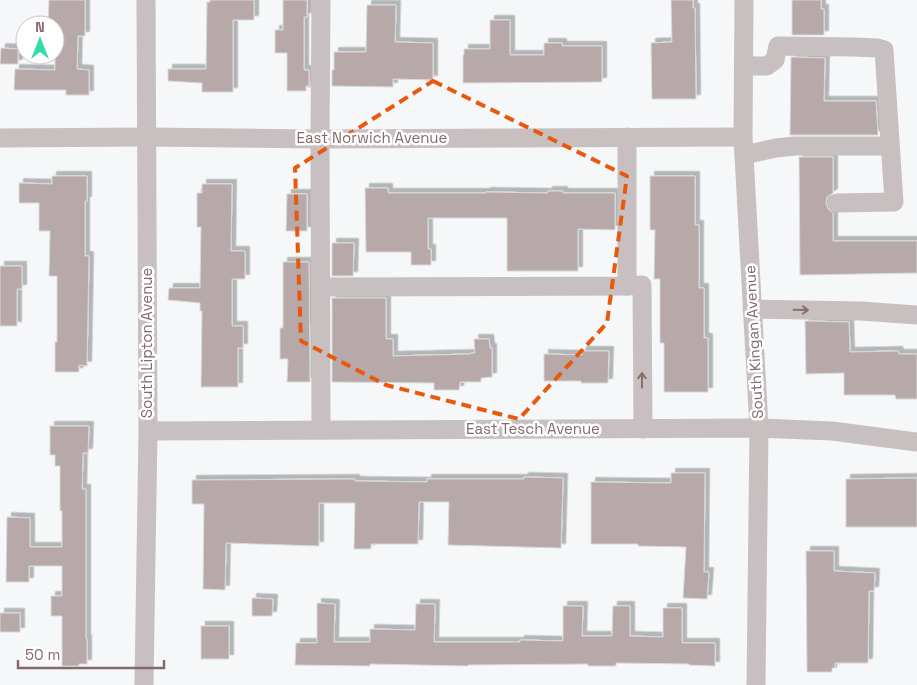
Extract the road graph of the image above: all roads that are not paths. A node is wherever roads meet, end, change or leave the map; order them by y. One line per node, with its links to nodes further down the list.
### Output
1 (146, 0): 5 (street, South Lipton Avenue)
2 (321, 0): 8 (street)
3 (744, 0): 4 (street, South Kingan Avenue)
4 (744, 66): 9 (street, South Kingan Avenue); 10 (street)
5 (146, 137): 7 (street, East Norwich Avenue); 8 (street, East Norwich Avenue); 19 (street, South Lipton Avenue)
6 (627, 137): 8 (street, East Norwich Avenue); 9 (street, East Norwich Avenue); 12 (street)
7 (0, 138)
8 (320, 139): 13 (street)
9 (744, 146): 10 (street, East Norwich Avenue); 14 (street, South Kingan Avenue)
10 (889, 146): 11 (street)
11 (837, 203)
12 (627, 286): 13 (street); 17 (street, one-way to 12)
13 (321, 287): 18 (street)
14 (752, 309): 15 (street, one-way to 15); 16 (street, South Kingan Avenue)
15 (917, 315)
16 (759, 428): 17 (street, East Tesch Avenue); 20 (street, East Tesch Avenue); 22 (street, South Kingan Avenue)
17 (643, 429): 18 (street, East Tesch Avenue)
18 (322, 430): 19 (street, East Tesch Avenue)
19 (148, 431): 21 (street, South Lipton Avenue)
20 (917, 442)
21 (144, 685)
22 (756, 685)

